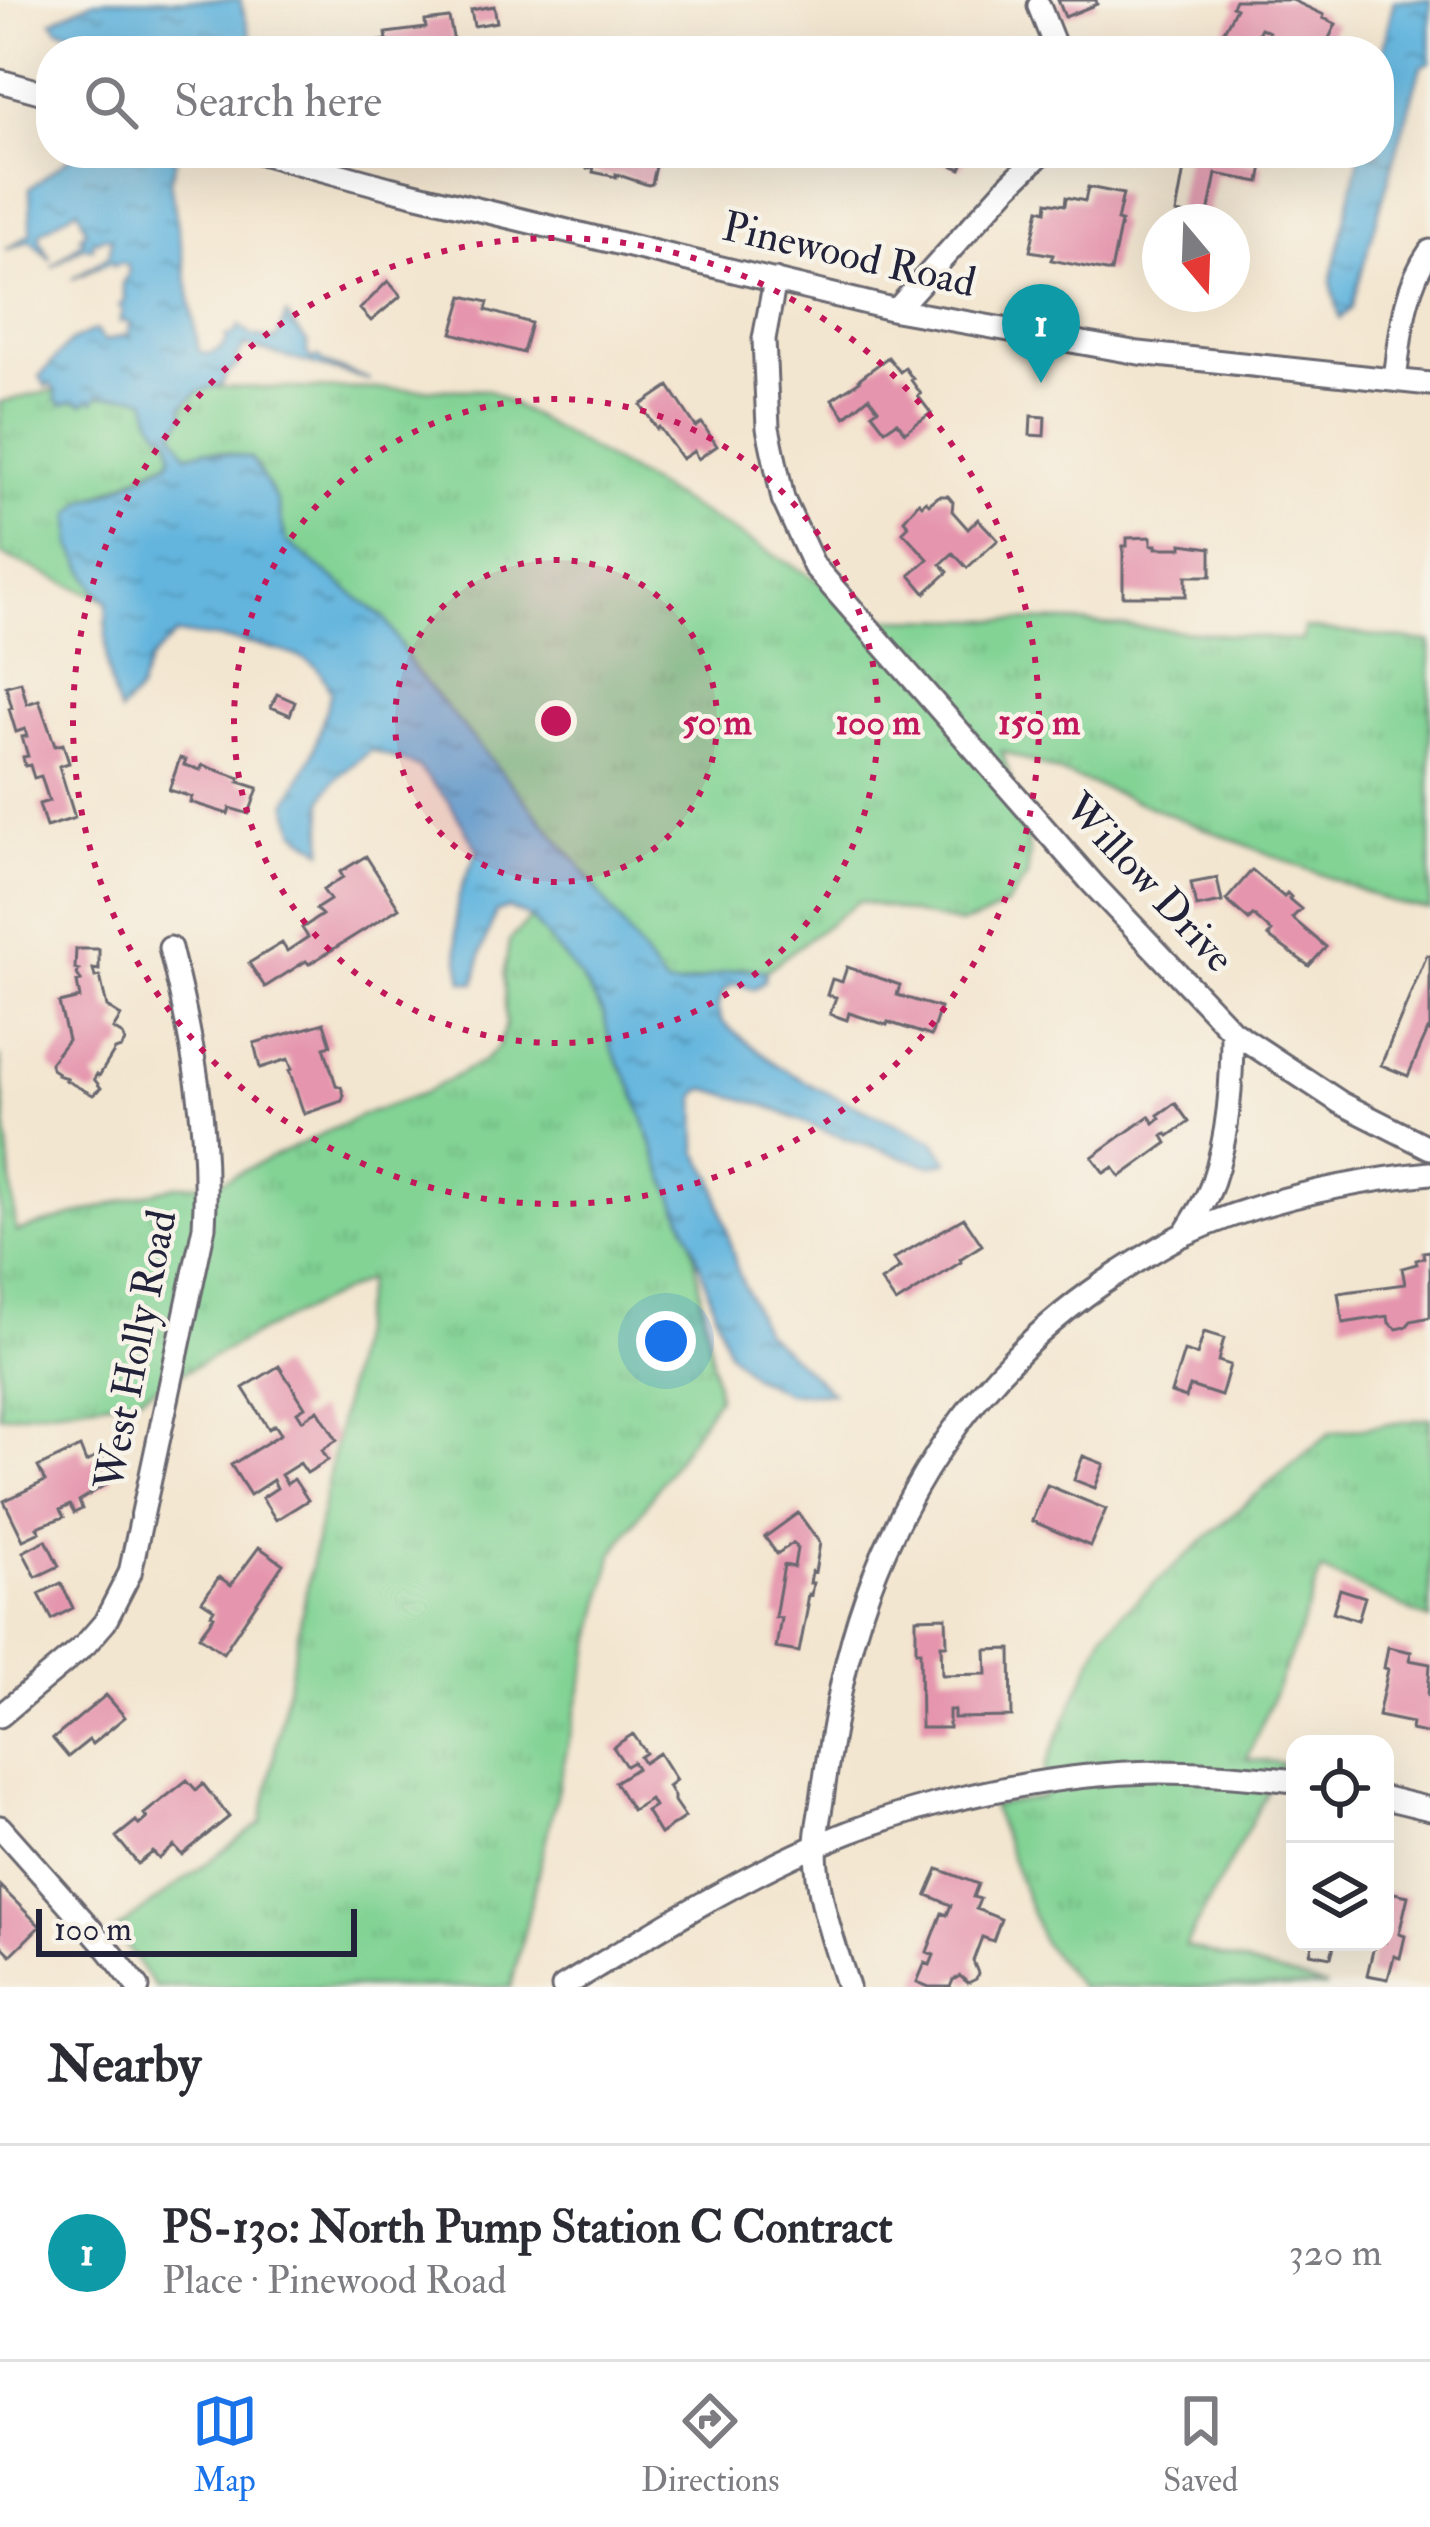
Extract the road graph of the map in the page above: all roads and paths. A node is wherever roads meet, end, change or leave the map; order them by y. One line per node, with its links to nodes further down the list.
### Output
1 (1039, 6): 2 (street)
2 (1051, 36)
3 (315, 168): 6 (street, Pinewood Road)
4 (1027, 168): 7 (street)
5 (1430, 250): 8 (street)
6 (775, 280): 7 (street, Pinewood Road); 11 (street, Willow Drive)
7 (896, 310): 8 (street, Pinewood Road)
8 (1395, 380): 9 (street, Pinewood Road)
9 (1430, 384)
10 (170, 948): 15 (street, West Holly Road)
11 (1232, 1031): 12 (street, Willow Drive); 14 (street)
12 (1430, 1148)
13 (1430, 1173): 14 (street)
14 (1184, 1235): 20 (street)
15 (0, 1716)
16 (1286, 1780): 20 (street)
17 (1394, 1800): 18 (street)
18 (1430, 1809)
19 (0, 1827): 21 (street)
20 (816, 1846): 22 (street); 23 (street)
21 (138, 1987)
22 (563, 1987)
23 (848, 1987)

